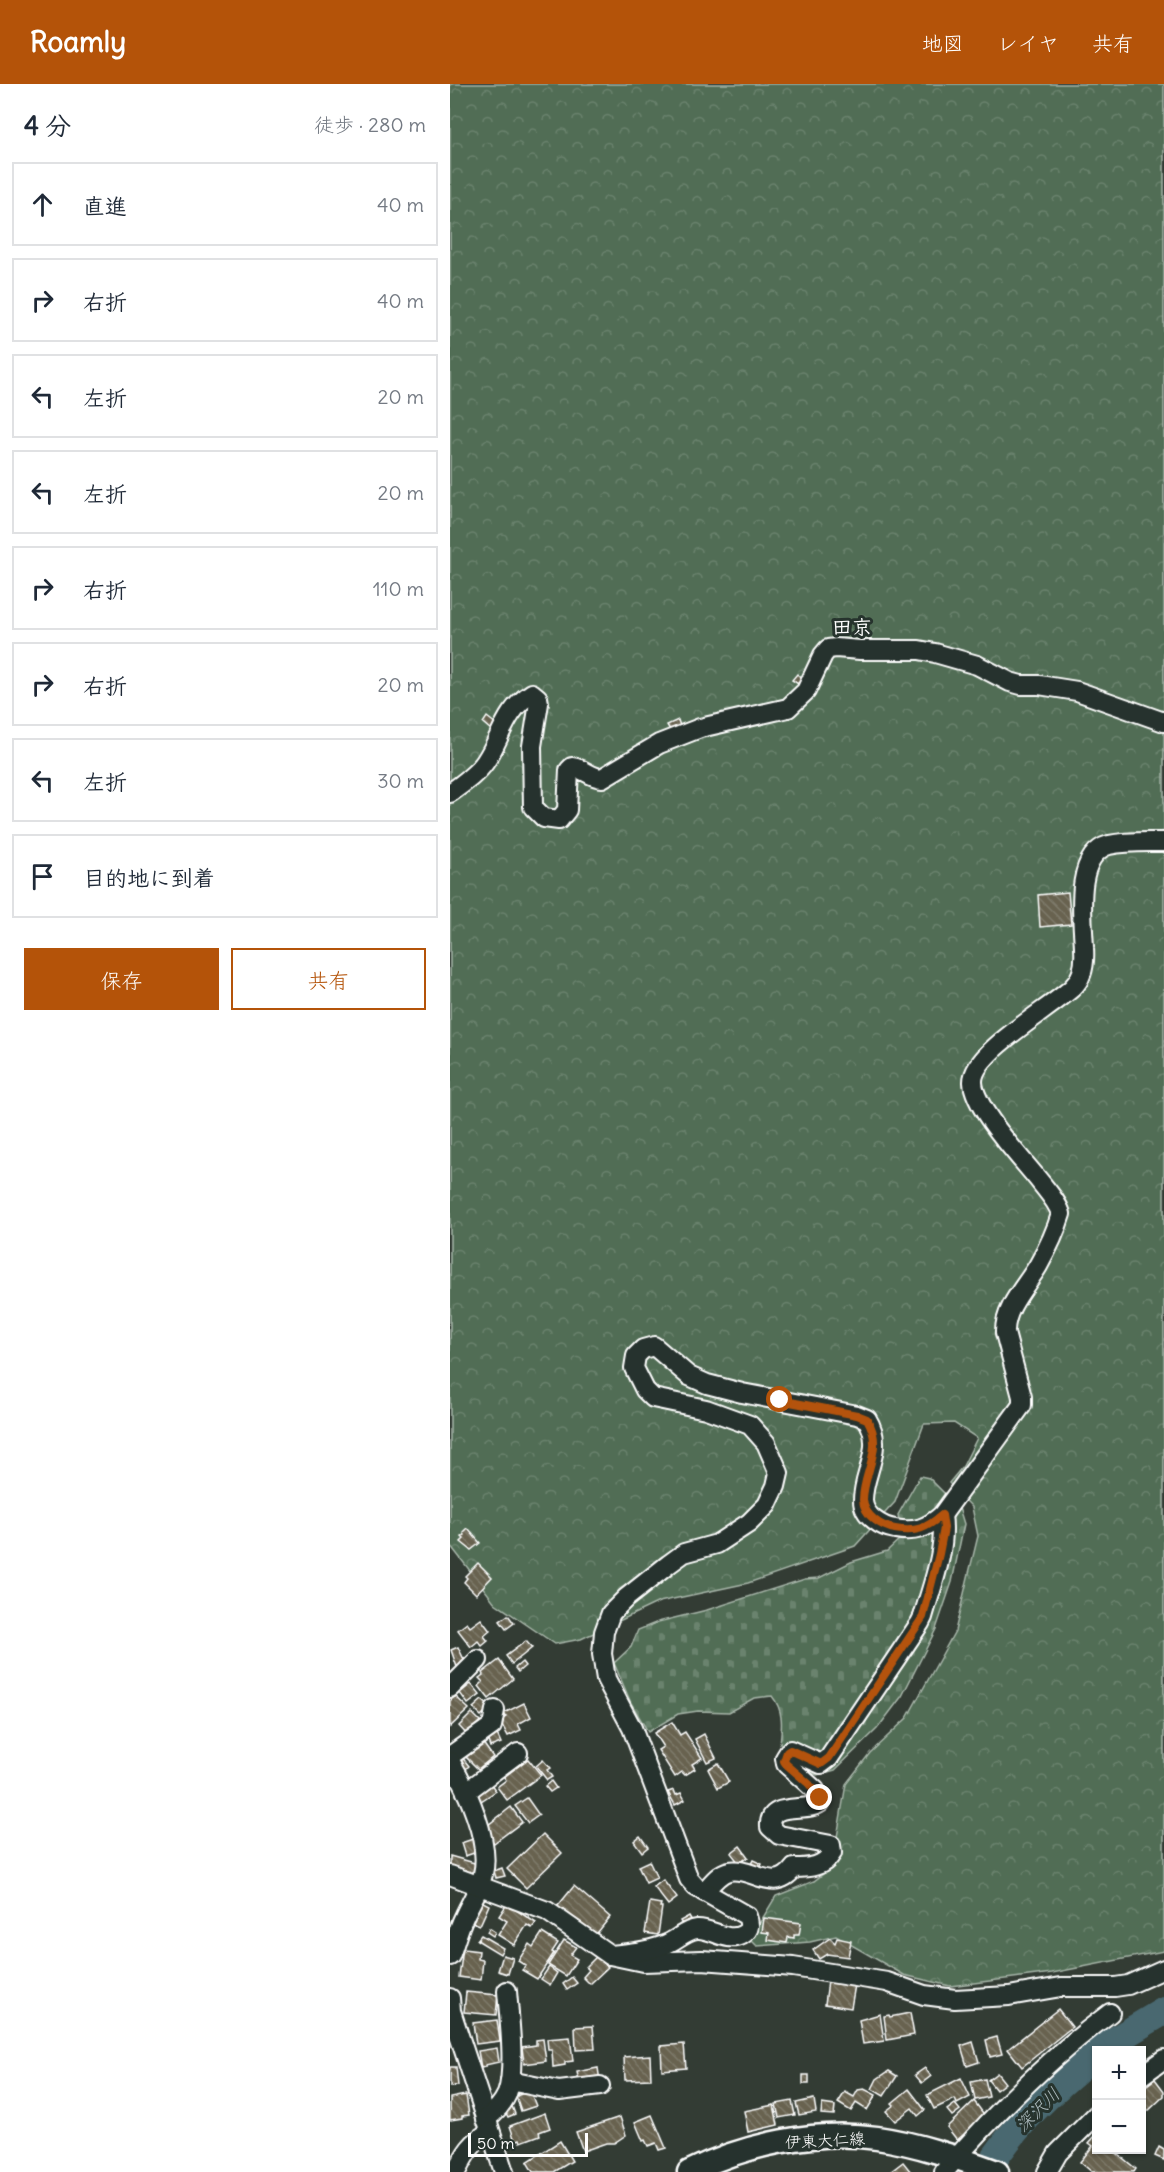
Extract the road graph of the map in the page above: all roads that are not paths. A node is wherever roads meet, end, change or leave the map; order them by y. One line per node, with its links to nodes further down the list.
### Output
1 (1164, 722): 2 (street)
2 (450, 793)
3 (1164, 842): 4 (street)
4 (942, 1515): 13 (street); 13 (street)
5 (478, 1660): 6 (street)
6 (450, 1688)
7 (495, 1710): 9 (street)
8 (518, 1754): 10 (street)
9 (450, 1759): 10 (street)
10 (466, 1792): 12 (street)
11 (450, 1875): 12 (street)
12 (479, 1885): 14 (street); 15 (street)
13 (704, 1892): 14 (street)
14 (610, 1955): 16 (street)
15 (450, 1956)
16 (1164, 1969)
17 (507, 1991): 23 (street)
18 (450, 1998): 20 (street)
19 (1110, 2013): 27 (street)
20 (458, 2056): 26 (street)
21 (1164, 2059): 22 (street)
22 (1146, 2072)
23 (510, 2081): 24 (street); 26 (street)
24 (600, 2086)
25 (1092, 2119): 32 (street)
26 (488, 2126): 28 (street); 29 (street)
27 (955, 2163): 30 (main road, 伊東大仁線); 31 (main road, 伊東大仁線)
28 (456, 2172)
29 (504, 2172)
30 (689, 2172)
31 (997, 2172)
32 (1047, 2172)

